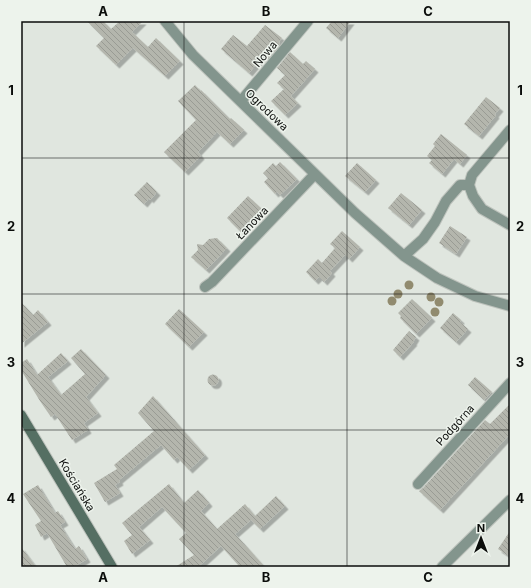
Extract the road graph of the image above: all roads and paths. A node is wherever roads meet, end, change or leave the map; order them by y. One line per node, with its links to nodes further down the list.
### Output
1 (165, 21): 3 (street, Ogrodowa)
2 (308, 21): 3 (street, Nowa)
3 (241, 102): 5 (street, Ogrodowa)
4 (510, 130): 6 (street)
5 (315, 174): 8 (street, Ogrodowa); 9 (street, Łanowa)
6 (469, 185): 7 (street); 8 (street)
7 (510, 225)
8 (404, 256): 10 (street)
9 (205, 287)
10 (510, 306)
11 (510, 383): 13 (street, Podgórna)
12 (21, 415): 15 (main road, Kościańska)
13 (418, 484)
14 (510, 500): 16 (street)
15 (112, 567)
16 (442, 567)

